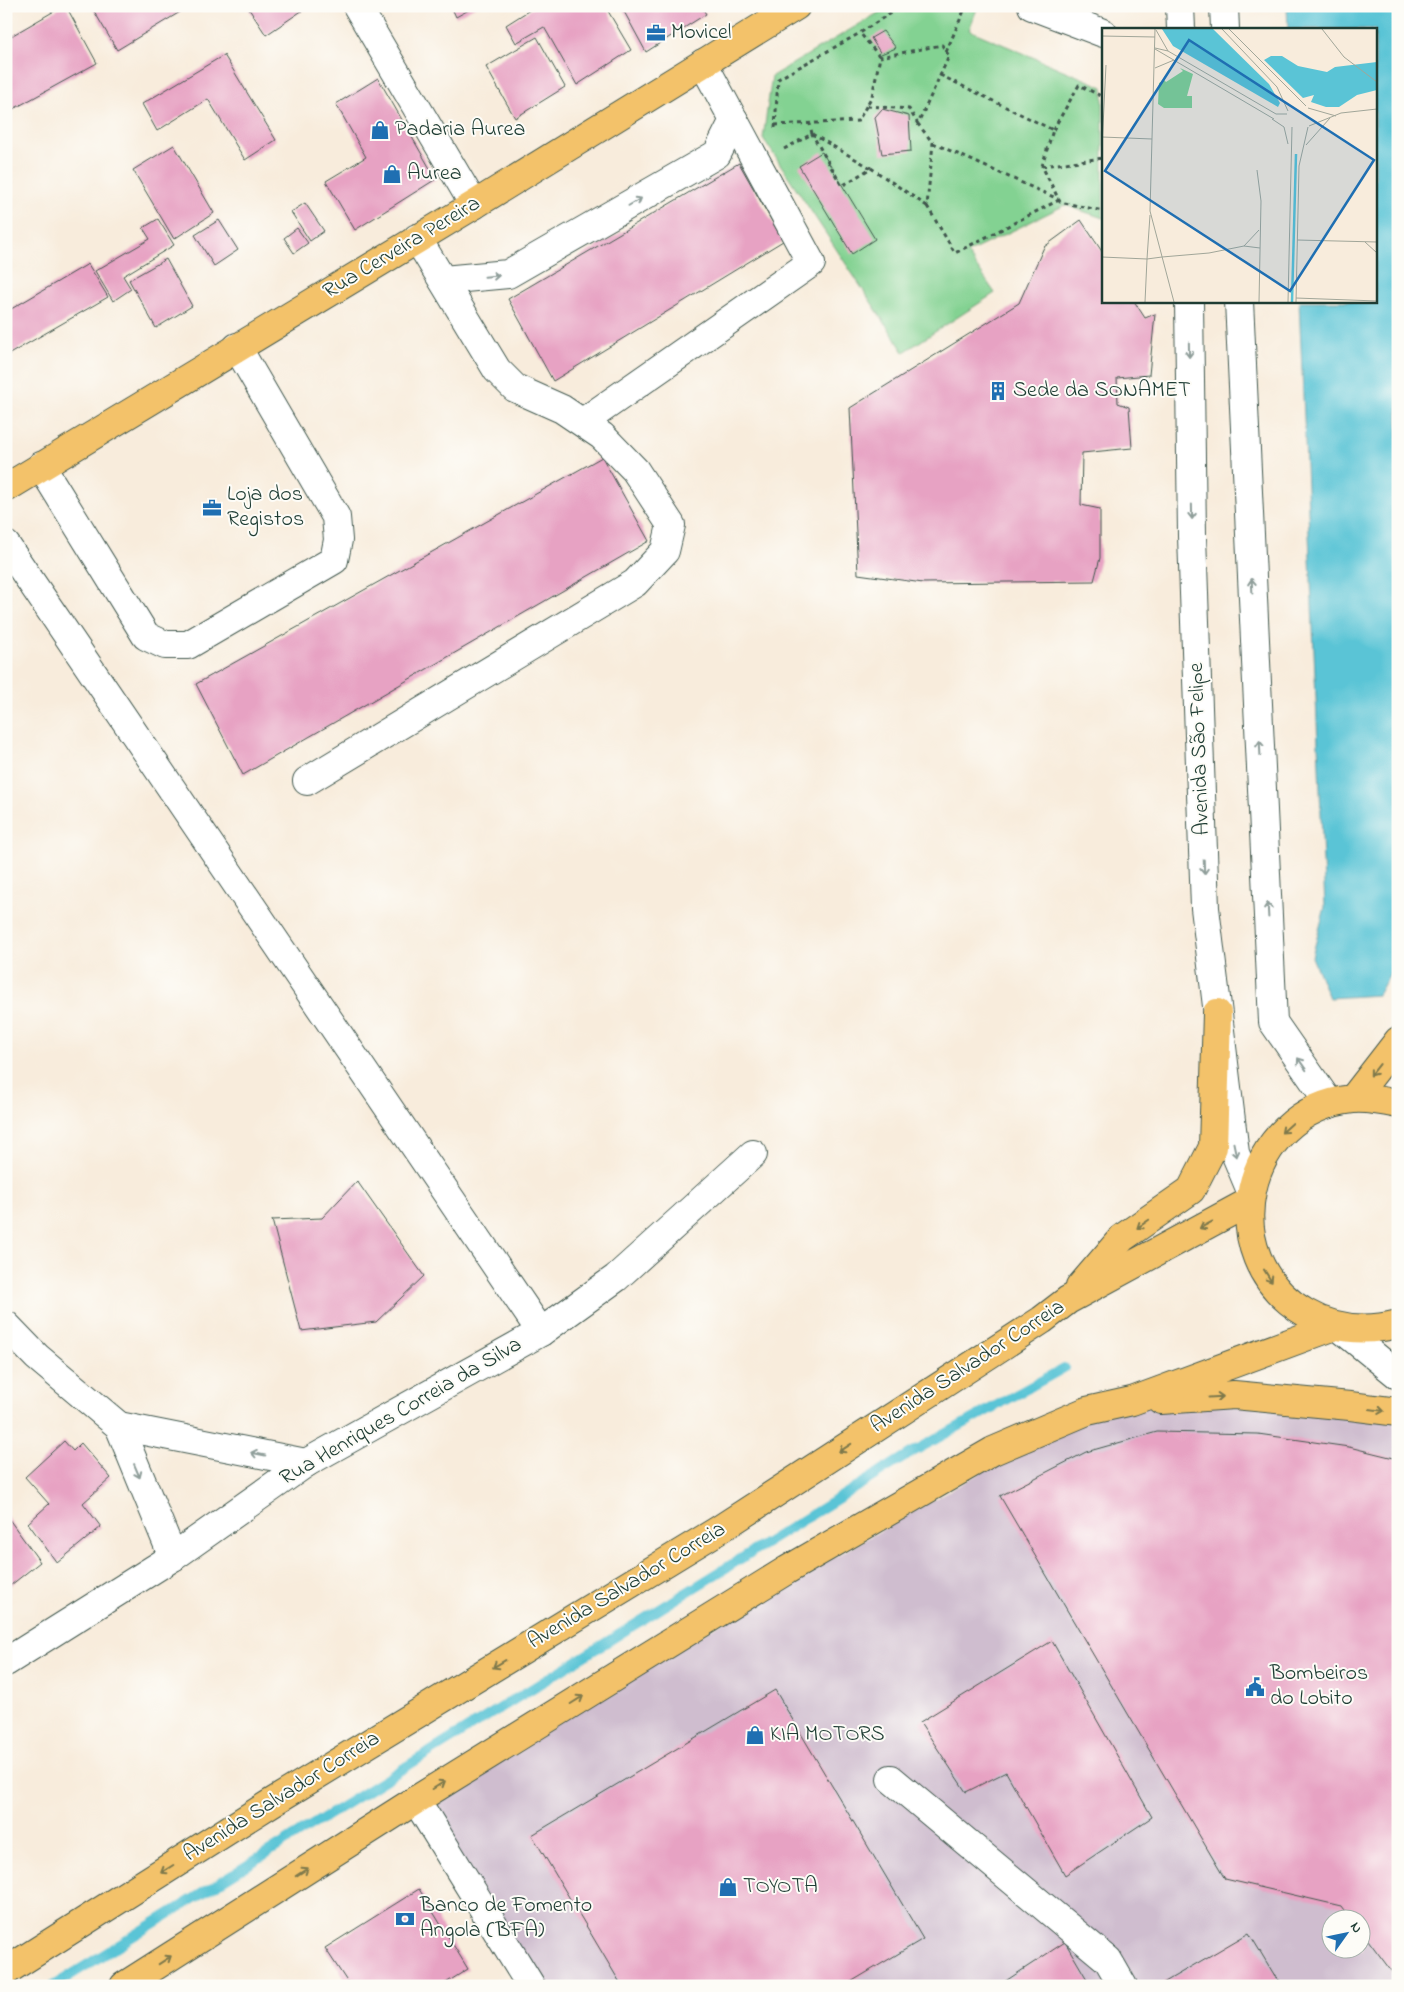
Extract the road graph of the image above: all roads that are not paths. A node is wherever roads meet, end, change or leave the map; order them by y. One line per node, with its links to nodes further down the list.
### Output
1 (357, 6): 11 (street)
2 (796, 6): 9 (main road, Rua Cerveira Pereira)
3 (1032, 6): 8 (street)
4 (1180, 6): 6 (street)
5 (1224, 6): 7 (street)
6 (1181, 28)
7 (1226, 28)
8 (1102, 33)
9 (703, 64): 10 (street); 11 (main road, Rua Cerveira Pereira)
10 (734, 120): 13 (street, one-way to 10); 17 (street)
11 (474, 205): 12 (main road, Rua Cerveira Pereira)
12 (417, 238): 13 (street); 16 (main road, Rua Cerveira Pereira)
13 (443, 280): 17 (street)
14 (1189, 302): 22 (street, Avenida São Felipe, one-way to 22)
15 (1239, 302): 24 (street, one-way to 15)
16 (237, 347): 18 (main road, Rua Cerveira Pereira); 18 (street)
17 (583, 422): 21 (street)
18 (41, 466): 19 (main road, Rua Cerveira Pereira)
19 (6, 488)
20 (6, 545): 32 (street)
21 (307, 782)
22 (1217, 1013): 27 (street, Avenida São Felipe, one-way to 27); 28 (main road, one-way to 28)
23 (1398, 1041): 24 (main road, one-way to 24)
24 (1342, 1101): 25 (main road); 27 (main road, one-way to 27)
25 (1398, 1104)
26 (753, 1154): 32 (street, Rua Henriques Correia da Silva)
27 (1250, 1197): 28 (main road, Avenida Salvador Correia, one-way to 28); 31 (main road, one-way to 31)
28 (1068, 1300): 42 (main road, Avenida Salvador Correia, one-way to 42)
29 (1398, 1324): 31 (main road)
30 (6, 1325): 36 (street)
31 (1337, 1326): 33 (street); 34 (main road)
32 (541, 1332): 37 (street, Rua Henriques Correia da Silva)
33 (1398, 1375)
34 (1132, 1401): 35 (main road, one-way to 35); 41 (main road, one-way to 34)
35 (1398, 1412)
36 (119, 1426): 37 (street, one-way to 36); 38 (street, one-way to 38)
37 (306, 1463): 38 (street, Rua Henriques Correia da Silva)
38 (173, 1557): 39 (street, Rua Henriques Correia da Silva)
39 (6, 1662)
40 (891, 1779): 45 (street)
41 (416, 1800): 43 (main road, one-way to 41); 44 (street)
42 (6, 1971)
43 (124, 1986)
44 (531, 1986)
45 (1123, 1986)

